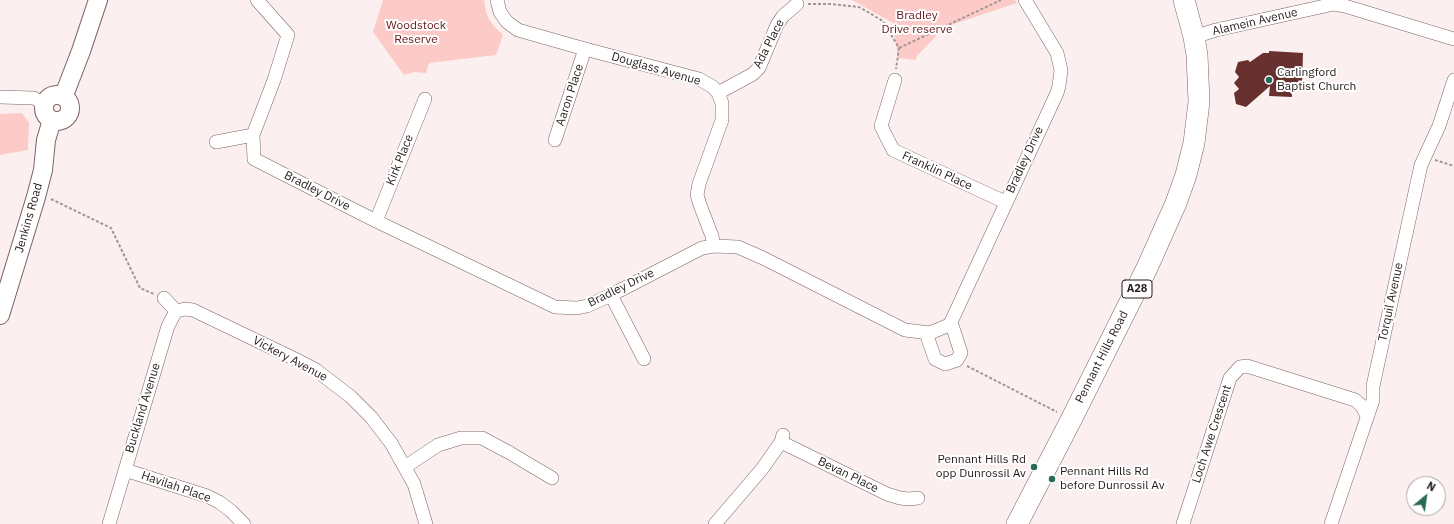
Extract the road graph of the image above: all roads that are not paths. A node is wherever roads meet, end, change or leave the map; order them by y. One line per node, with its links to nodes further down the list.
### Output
1 (98, 0): 14 (main road)
2 (257, 0): 19 (street, Bradley Drive)
3 (497, 0): 10 (street, Douglass Avenue)
4 (1025, 0): 22 (street, Bradley Drive)
5 (1184, 0): 8 (highway, Pennant Hills Road / A28)
6 (797, 4): 13 (street, Ada Place)
7 (1312, 4): 8 (street, Alamein Avenue); 9 (street, Alamein Avenue)
8 (1194, 37): 41 (highway, Pennant Hills Road / A28)
9 (1454, 39)
10 (585, 49): 13 (street, Douglass Avenue); 20 (street, Aaron Place)
11 (895, 80): 22 (street, Franklin Place)
12 (1454, 80): 32 (street, Torquil Avenue)
13 (718, 93): 24 (street)
14 (62, 96): 17 (main road); 18 (main road)
15 (0, 97): 17 (street)
16 (424, 99): 23 (street, Kirk Place)
17 (44, 104): 18 (main road)
18 (52, 120): 28 (main road, Jenkins Road)
19 (253, 135): 21 (street); 23 (street, Bradley Drive)
20 (555, 140)
21 (216, 142)
22 (1005, 202): 29 (street, Bradley Drive)
23 (376, 221): 25 (street, Bradley Drive)
24 (714, 246): 25 (street, Bradley Drive); 30 (street, Bradley Drive)
25 (611, 295): 31 (street)
26 (164, 298): 27 (street)
27 (176, 312): 33 (street, Vickery Avenue); 34 (street, Buckland Avenue)
28 (0, 315)
29 (951, 322): 30 (street, Bradley Drive); 30 (street)
30 (926, 333)
31 (644, 359)
32 (1367, 416): 42 (street, Loch Awe Crescent); 43 (street, Torquil Avenue)
33 (405, 467): 35 (street); 39 (street, Vickery Avenue)
34 (125, 470): 37 (street, Buckland Avenue); 38 (street, Havilah Place)
35 (552, 478)
36 (918, 498): 40 (street, Bevan Place)
37 (109, 524)
38 (244, 524)
39 (426, 524)
40 (715, 524)
41 (1017, 524)
42 (1183, 524)
43 (1332, 524)

